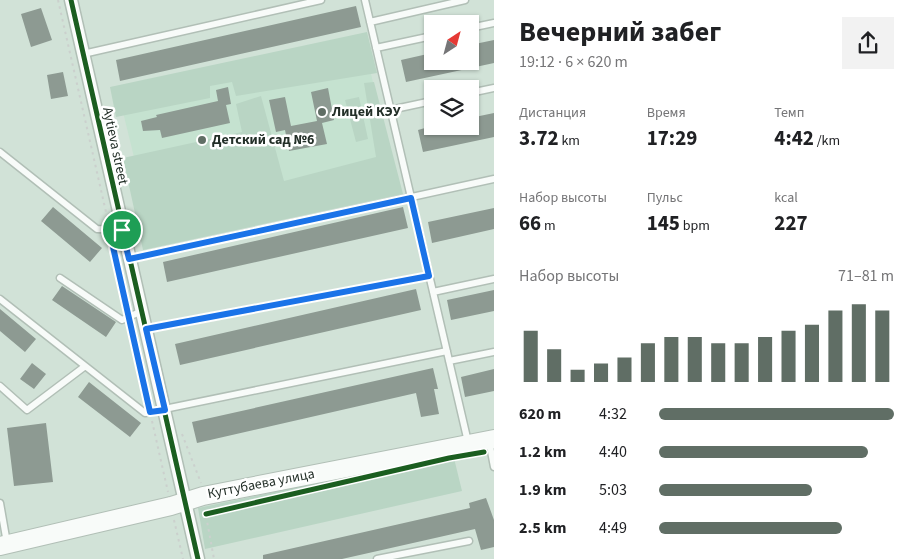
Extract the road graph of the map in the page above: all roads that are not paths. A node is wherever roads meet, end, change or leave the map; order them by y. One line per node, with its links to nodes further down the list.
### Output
1 (71, 0): 10 (street, Aytieva street)
2 (321, 0): 10 (lane)
3 (365, 0): 5 (lane)
4 (465, 0): 5 (lane)
5 (370, 22): 9 (lane)
6 (494, 23): 7 (lane)
7 (479, 26)
8 (424, 38): 9 (lane)
9 (376, 48): 14 (lane)
10 (83, 54): 18 (street, Aytieva street)
11 (494, 88): 12 (lane)
12 (479, 91)
13 (424, 103): 14 (lane)
14 (390, 110): 17 (lane)
15 (0, 152): 18 (lane)
16 (494, 179): 17 (lane)
17 (411, 198): 19 (lane); 20 (lane)
18 (116, 230): 19 (street, Aytieva street)
19 (129, 259): 25 (street, Aytieva street)
20 (429, 276): 23 (lane); 26 (lane)
21 (60, 278): 25 (lane)
22 (494, 279): 23 (lane)
23 (433, 292): 27 (lane)
24 (0, 299): 30 (lane)
25 (142, 311): 26 (street, Aytieva street)
26 (146, 329): 32 (street, Aytieva street)
27 (446, 351): 29 (lane); 32 (lane)
28 (494, 352): 29 (lane)
29 (449, 361): 34 (lane)
30 (84, 367): 31 (lane); 32 (lane)
31 (0, 386)
32 (165, 410): 36 (street, Aytieva street)
33 (491, 440): 34 (main road, Куттубаева улица); 35 (lane)
34 (468, 444): 36 (main road, Куттубаева улица)
35 (494, 467)
36 (177, 499): 39 (main road, Куттубаева улица); 40 (street, Aytieva street)
37 (0, 503): 39 (lane)
38 (469, 541): 41 (lane)
39 (4, 545)
40 (198, 559)
41 (377, 559)

